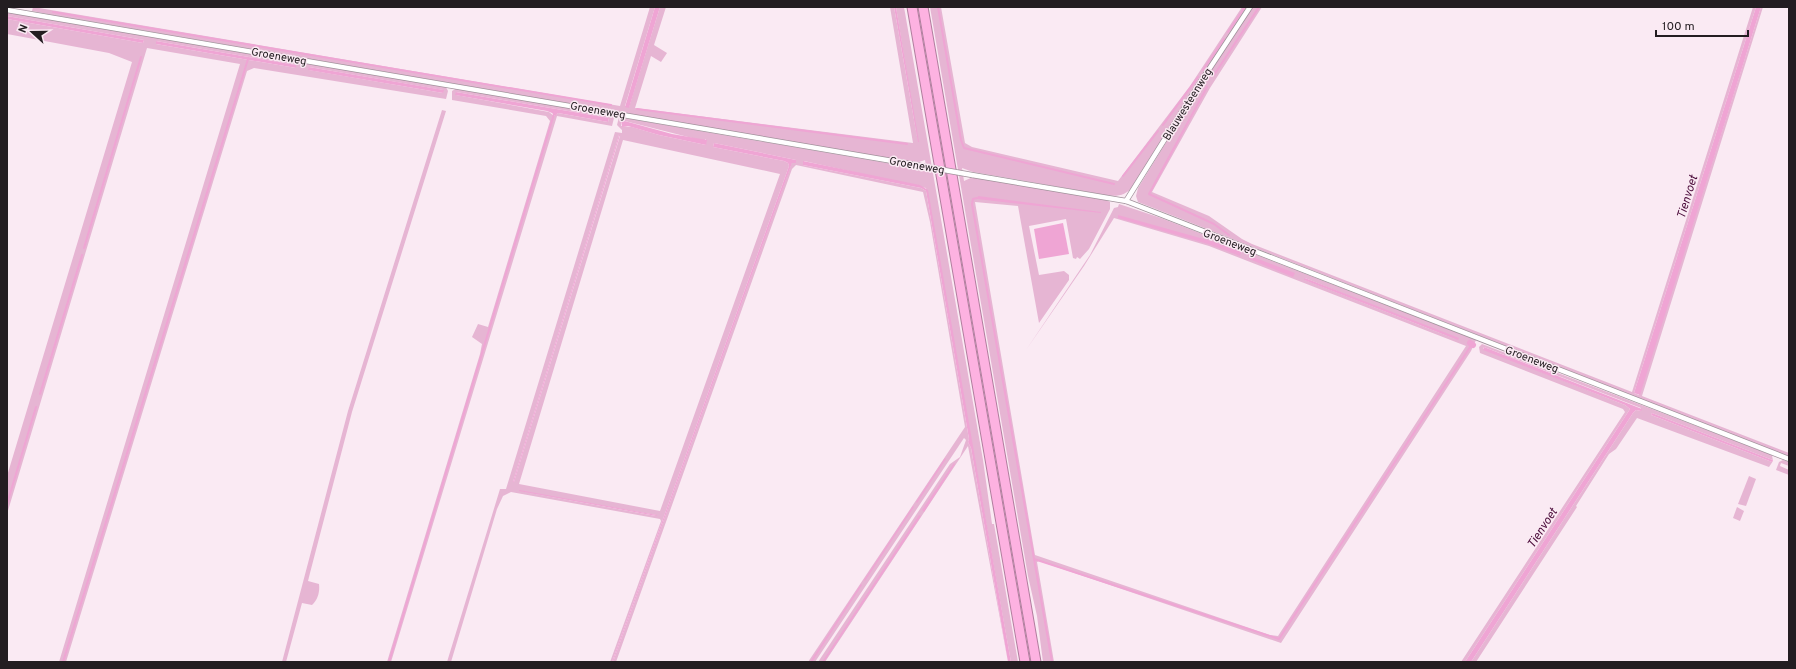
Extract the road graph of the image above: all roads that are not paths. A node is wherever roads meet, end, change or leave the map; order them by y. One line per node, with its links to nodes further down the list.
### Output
1 (912, 7): 7 (highway)
2 (923, 7): 8 (highway)
3 (1250, 7): 5 (street, Blauwesteenweg)
4 (7, 10): 5 (street, Groeneweg, bridge)
5 (1126, 201): 6 (street, Groeneweg)
6 (1789, 459)
7 (1025, 662)
8 (1036, 662)

